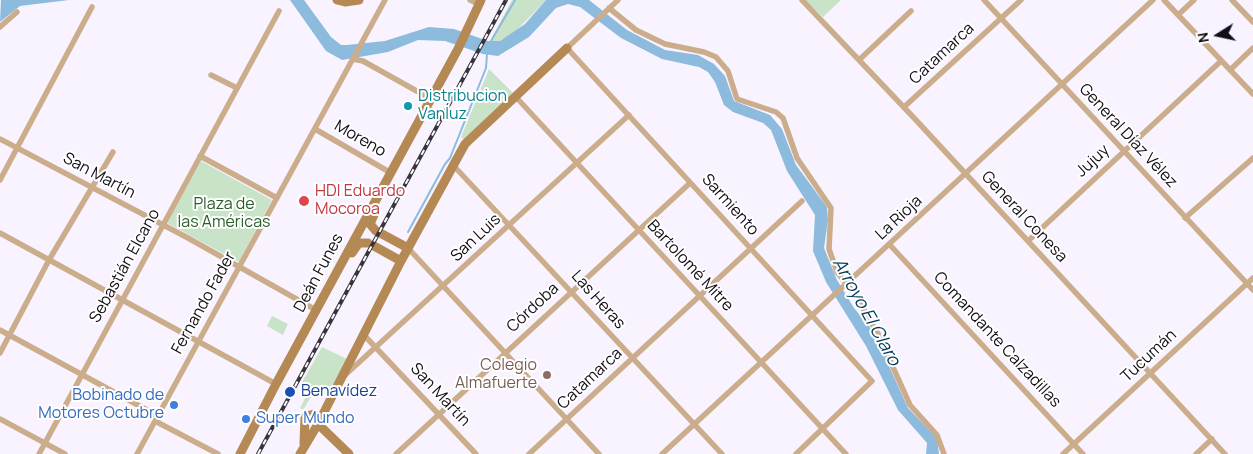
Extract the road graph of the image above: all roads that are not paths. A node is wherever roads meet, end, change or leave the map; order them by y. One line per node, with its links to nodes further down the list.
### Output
1 (337, 0): 2 (street)
2 (359, 0)
3 (385, 0): 24 (street, Fernando Fader)
4 (618, 0): 14 (street)
5 (802, 0): 25 (street, General Conesa)
6 (984, 0): 19 (street, General Díaz Vélez)
7 (1021, 0): 19 (street, Catamarca)
8 (1153, 0): 29 (street, La Rioja)
9 (1164, 0): 18 (street)
10 (1194, 0): 18 (street)
11 (1232, 0): 20 (street)
12 (476, 1): 33 (street, Deán Funes)
13 (92, 7): 38 (street)
14 (608, 9): 22 (street); 67 (street)
15 (279, 11): 30 (street, Sebastián Elcano)
16 (911, 11): 25 (street)
17 (17, 12): 21 (street)
18 (1178, 14): 26 (street)
19 (1001, 18): 29 (street, General Díaz Vélez); 34 (street, Catamarca)
20 (1253, 22)
21 (0, 27)
22 (567, 48): 32 (street); 35 (street, Sarmiento)
23 (1253, 48): 27 (street)
24 (353, 59): 33 (street); 36 (street, Fernando Fader)
25 (859, 60): 34 (street, General Conesa)
26 (1222, 61): 27 (street); 39 (street, Jujuy)
27 (1230, 70): 31 (street)
28 (211, 75): 30 (street)
29 (1062, 85): 39 (street, General Díaz Vélez); 46 (street, La Rioja)
30 (237, 88): 41 (street, Sebastián Elcano)
31 (1253, 94)
32 (515, 96): 43 (street, Bartolomé Mitre); 44 (street)
33 (430, 99): 45 (street, Deán Funes)
34 (904, 108): 46 (street, General Conesa)
35 (629, 116): 43 (street, San Luis); 48 (street, Sarmiento)
36 (315, 129): 45 (street, Moreno); 50 (street, Fernando Fader)
37 (0, 139): 38 (street, San Martín)
38 (18, 148): 47 (street); 49 (street, San Martín)
39 (1124, 151): 52 (street, General Díaz Vélez); 57 (street, Jujuy)
40 (113, 152): 49 (street)
41 (200, 156): 50 (street); 53 (street, Sebastián Elcano)
42 (1253, 158): 52 (street)
43 (577, 164): 54 (street, San Luis); 55 (street, Bartolomé Mitre)
44 (453, 165): 54 (street, Las Heras); 59 (street)
45 (391, 173): 59 (street); 64 (street, Deán Funes)
46 (966, 174): 57 (street, General Conesa); 58 (street, La Rioja)
47 (0, 180)
48 (690, 183): 55 (street, Córdoba); 60 (street, Sarmiento)
49 (92, 188): 53 (street, San Martín); 61 (street)
50 (277, 198): 63 (street, Fernando Fader)
51 (802, 201): 60 (street, Catamarca)
52 (1185, 218): 66 (street, General Díaz Vélez)
53 (163, 225): 63 (street, San Martín); 72 (street, Sebastián Elcano)
54 (510, 225): 68 (street, San Luis); 69 (street, Las Heras)
55 (638, 230): 69 (street, Córdoba); 71 (street, Bartolomé Mitre)
56 (0, 233): 61 (street)
57 (1028, 241): 85 (street, General Conesa)
58 (890, 245): 67 (street, La Rioja); 100 (street, Comandante Calzadillas)
59 (408, 248): 62 (street); 68 (street)
60 (751, 249): 71 (street, Catamarca); 74 (street, Sarmiento)
61 (50, 260): 72 (street); 77 (street)
62 (400, 261): 64 (street); 76 (street)
63 (240, 266): 73 (street, San Martín); 78 (street, Fernando Fader)
64 (337, 271): 73 (street, Deán Funes)
65 (1253, 278): 66 (street, Tucumán)
66 (1247, 284): 70 (street, General Díaz Vélez); 85 (street, Tucumán)
67 (845, 286): 74 (street, La Rioja); 116 (street)
68 (444, 287): 79 (street, San Luis); 81 (street)
69 (572, 290): 81 (street, Córdoba); 82 (street, Las Heras)
70 (1253, 290)
71 (700, 296): 82 (street, Catamarca); 83 (street, Bartolomé Mitre)
72 (122, 300): 78 (street); 84 (street, Sebastián Elcano)
73 (316, 310): 87 (street, Deán Funes)
74 (813, 315): 83 (street, La Rioja); 97 (street, Sarmiento)
75 (0, 330): 77 (street)
76 (363, 334): 79 (street, San Martín); 86 (street)
77 (10, 335): 80 (street); 84 (street)
78 (199, 341): 87 (street); 91 (street, Fernando Fader)
79 (377, 348): 86 (street, San Luis); 90 (street, San Martín)
80 (0, 352)
81 (506, 353): 90 (street, Córdoba); 93 (street)
82 (632, 358): 93 (street, Catamarca); 95 (street, Las Heras)
83 (761, 362): 95 (street, La Rioja); 97 (street, Bartolomé Mitre)
84 (82, 374): 91 (street); 99 (street, Sebastián Elcano)
85 (1151, 374): 98 (street, General Conesa); 100 (street, Tucumán)
86 (339, 380): 88 (street)
87 (276, 384): 106 (street, Deán Funes)
88 (331, 396): 89 (street); 94 (street)
89 (312, 414): 94 (street); 96 (street)
90 (439, 414): 108 (street, Córdoba); 109 (street, San Martín)
91 (156, 418): 104 (street, Fernando Fader); 105 (street)
92 (0, 419): 99 (street)
93 (566, 419): 110 (street, Catamarca); 111 (street)
94 (318, 424): 96 (street); 101 (street); 107 (street)
95 (694, 424): 112 (street, La Rioja); 113 (street, Las Heras)
96 (305, 426): 101 (street)
97 (823, 429): 114 (street); 115 (street, Bartolomé Mitre)
98 (1212, 439): 119 (street); 120 (street, General Conesa)
99 (45, 443): 102 (street, Sebastián Elcano); 103 (street)
100 (1074, 444): 117 (street, Tucumán); 118 (street, Comandante Calzadillas)
101 (302, 450)
102 (39, 454)
103 (65, 454)
104 (137, 454)
105 (218, 454)
106 (240, 454)
107 (349, 454)
108 (396, 454)
109 (476, 454)
110 (529, 454)
111 (599, 454)
112 (662, 454)
113 (722, 454)
114 (796, 454)
115 (846, 454)
116 (944, 454)
117 (1063, 454)
118 (1083, 454)
119 (1196, 454)
120 (1225, 454)

